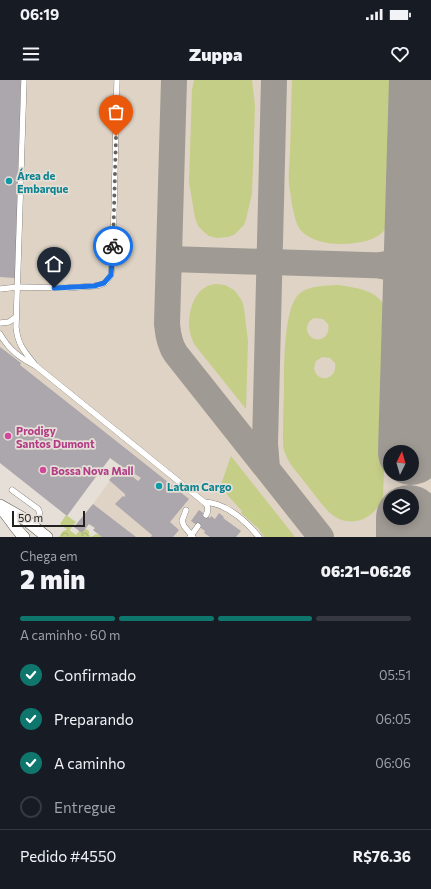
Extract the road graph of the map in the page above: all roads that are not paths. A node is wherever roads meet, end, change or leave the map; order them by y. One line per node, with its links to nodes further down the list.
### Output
1 (24, 80): 3 (lane)
2 (117, 80): 3 (lane)
3 (18, 287): 4 (lane); 5 (lane)
4 (0, 289)
5 (16, 317): 6 (lane); 8 (lane)
6 (0, 323)
7 (0, 334): 8 (lane)
8 (36, 366): 10 (lane)
9 (12, 490): 14 (lane)
10 (204, 502): 13 (lane); 19 (lane)
11 (0, 507): 14 (street); 17 (street)
12 (186, 510): 16 (lane)
13 (206, 515)
14 (34, 526): 18 (street)
15 (198, 526): 16 (lane)
16 (191, 536)
17 (24, 537)
18 (47, 537)
19 (259, 537)

